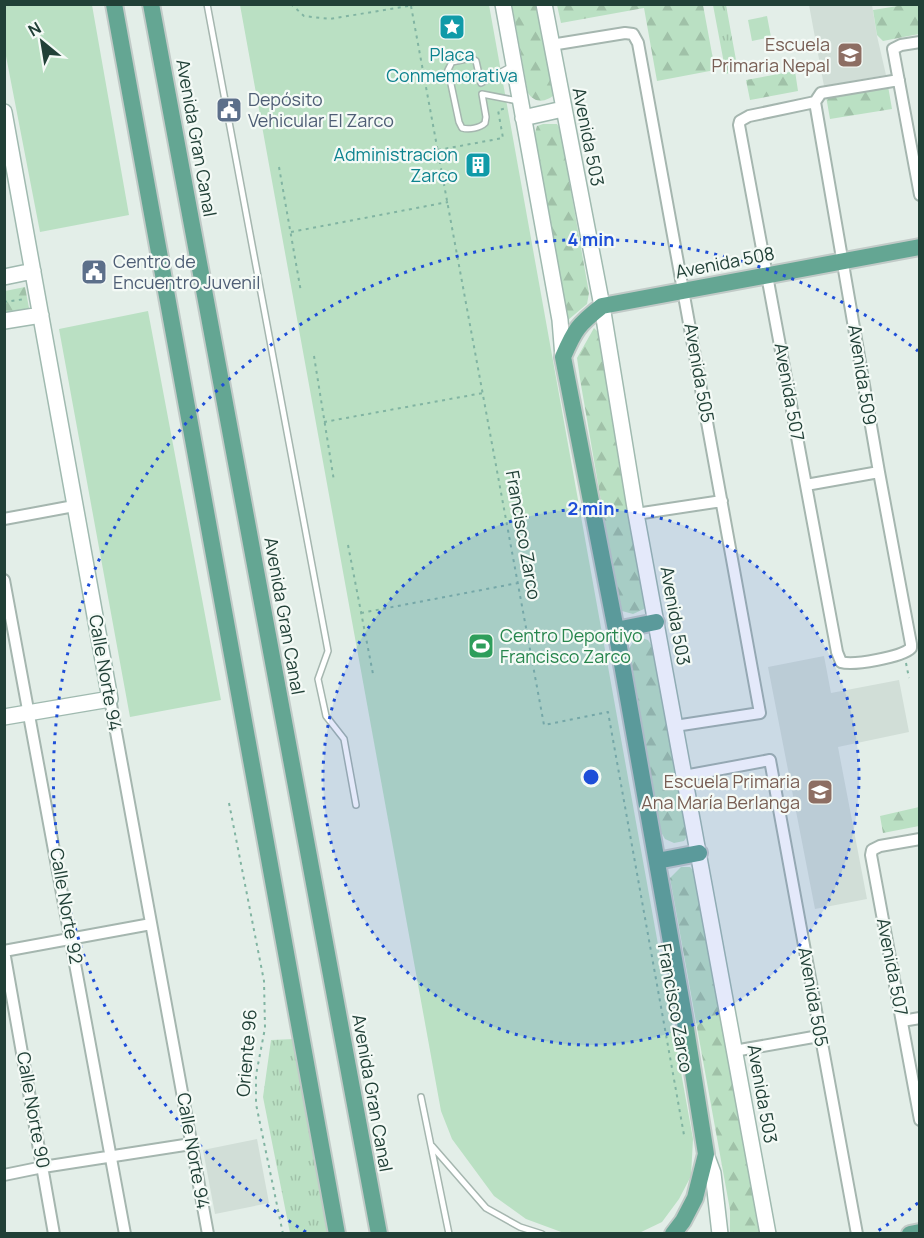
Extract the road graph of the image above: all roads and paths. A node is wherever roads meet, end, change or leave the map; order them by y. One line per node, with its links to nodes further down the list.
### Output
1 (114, 4): 87 (main road)
2 (151, 4): 88 (main road, Avenida Gran Canal)
3 (207, 4): 62 (lane)
4 (291, 4): 8 (path)
5 (420, 4): 8 (path)
6 (503, 4): 11 (street)
7 (544, 4): 10 (street, Avenida 503)
8 (411, 6): 22 (path, Francisco Zarco)
9 (920, 42): 12 (street)
10 (551, 45): 17 (street, Avenida 503); 29 (street, Avenida 505)
11 (514, 65): 13 (lane); 15 (street)
12 (899, 80): 16 (street); 21 (street)
13 (481, 83): 14 (lane); 14 (lane)
14 (482, 94): 15 (lane)
15 (520, 101): 19 (street)
16 (814, 102): 25 (street, Avenida 509); 27 (street, Avenida 507)
17 (563, 109): 19 (street); 33 (street, Avenida 503)
18 (4, 112): 26 (street, Calle Norte 94)
19 (523, 118): 37 (street)
20 (279, 167): 23 (path)
21 (920, 195)
22 (448, 202): 23 (path); 38 (path, Francisco Zarco)
23 (291, 232): 30 (path)
24 (920, 247): 25 (main road, Avenida 508)
25 (843, 261): 27 (main road, Avenida 508); 40 (street, Avenida 509)
26 (33, 271): 28 (street); 31 (street, Calle Norte 94)
27 (767, 274): 29 (main road, Avenida 508); 42 (street, Avenida 507)
28 (4, 277)
29 (684, 290): 33 (main road, Avenida 508); 43 (street, Avenida 505)
30 (302, 292)
31 (38, 297): 32 (path); 34 (street, Calle Norte 94)
32 (4, 302)
33 (602, 306): 37 (main road, Avenida 508); 45 (street, Avenida 503)
34 (41, 315): 35 (street); 44 (street, Calle Norte 94)
35 (4, 321)
36 (314, 356): 39 (path)
37 (563, 357): 52 (main road)
38 (483, 393): 39 (path); 49 (path, Francisco Zarco)
39 (324, 422): 41 (path)
40 (879, 472): 42 (street); 53 (street, Avenida 509)
41 (334, 481)
42 (806, 485): 53 (street, Avenida 507)
43 (722, 501): 45 (street); 59 (street, Avenida 505)
44 (74, 506): 46 (street); 56 (street, Calle Norte 94)
45 (636, 514): 51 (street, Avenida 503)
46 (4, 519)
47 (348, 545): 50 (path)
48 (4, 580): 57 (street, Calle Norte 92)
49 (518, 583): 50 (path); 75 (path, Francisco Zarco)
50 (361, 613): 54 (path)
51 (656, 622): 52 (main road); 59 (street, Avenida 503)
52 (616, 630): 65 (main road)
53 (907, 651): 55 (path)
54 (372, 674)
55 (909, 678)
56 (110, 699): 57 (street); 66 (street, Calle Norte 94)
57 (30, 713): 58 (street); 67 (street, Calle Norte 92)
58 (4, 717)
59 (675, 726): 60 (street, Avenida 503)
60 (684, 776): 64 (street, Avenida 503); 71 (street, Avenida 505)
61 (230, 803): 86 (path, Oriente 96)
62 (356, 805)
63 (920, 839): 70 (street, Avenida 507)
64 (699, 853): 65 (main road); 72 (street, Avenida 503)
65 (657, 861): 78 (main road)
66 (151, 924): 67 (street); 76 (street, Calle Norte 94)
67 (72, 939): 68 (street); 79 (street, Calle Norte 92)
68 (4, 951): 80 (street, Calle Norte 90)
69 (920, 1018): 70 (street)
70 (902, 1021): 74 (street, Avenida 507)
71 (819, 1036): 72 (street); 94 (street, Avenida 505)
72 (734, 1051): 93 (street, Avenida 503)
73 (421, 1096): 77 (lane)
74 (920, 1120)
75 (684, 1135)
76 (191, 1144): 79 (street); 85 (street, Calle Norte 94)
77 (432, 1146): 89 (lane); 90 (lane)
78 (706, 1154): 91 (main road); 92 (street)
79 (111, 1156): 80 (street); 84 (street, Calle Norte 92)
80 (43, 1167): 81 (street); 83 (street, Calle Norte 90)
81 (4, 1175)
82 (920, 1232): 95 (main road)
83 (54, 1233)
84 (125, 1233)
85 (208, 1233)
86 (283, 1233)
87 (337, 1233)
88 (379, 1233)
89 (449, 1233)
90 (542, 1233)
91 (672, 1233)
92 (720, 1233)
93 (768, 1233)
94 (856, 1233)
95 (910, 1233)

